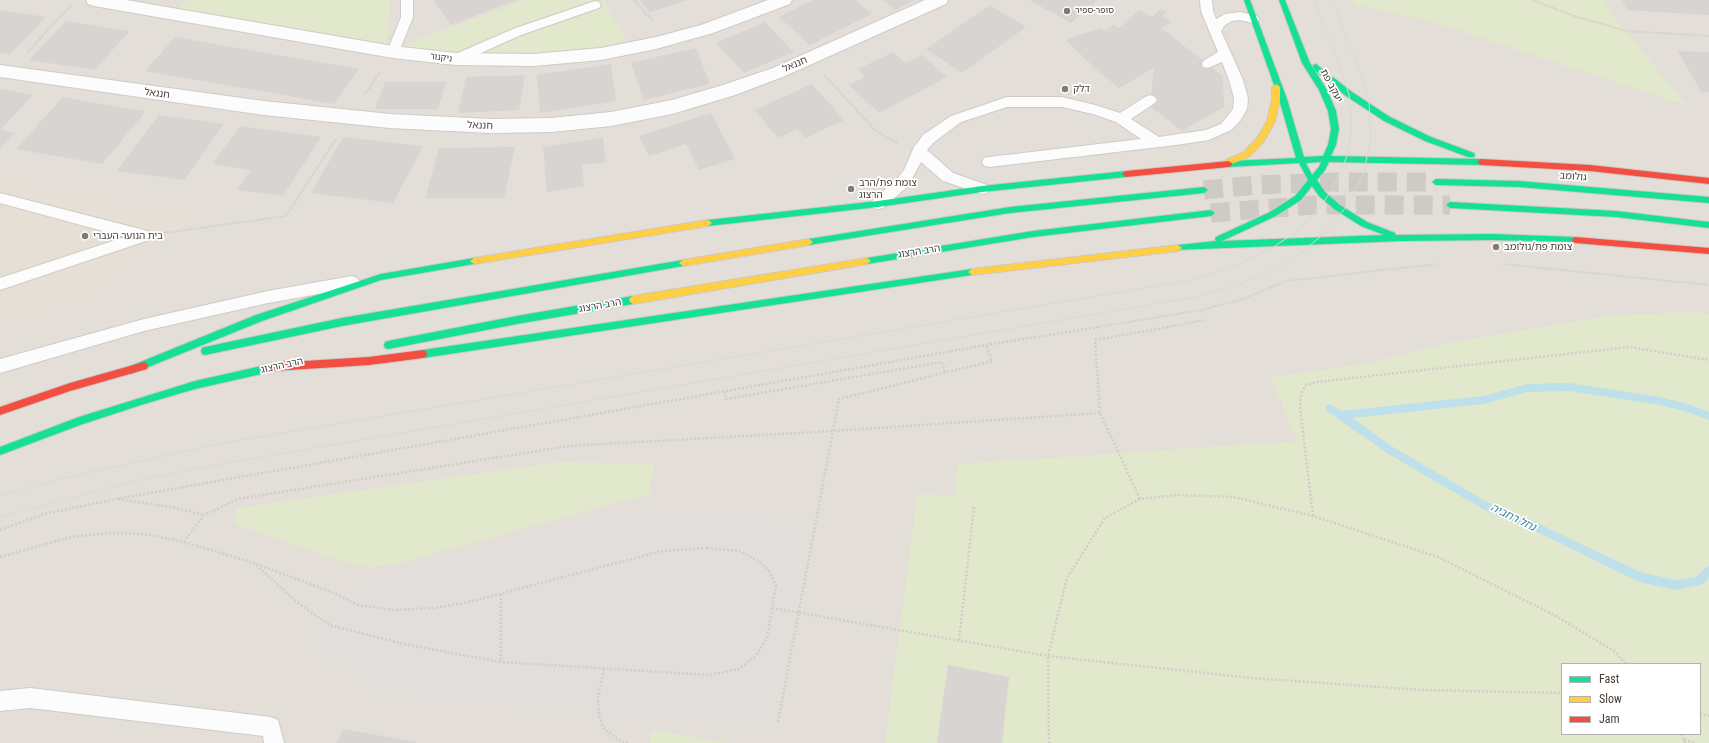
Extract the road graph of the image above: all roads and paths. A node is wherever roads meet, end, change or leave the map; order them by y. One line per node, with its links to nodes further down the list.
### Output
1 (76, 0): 20 (path)
2 (94, 0): 14 (street, ניקנור)
3 (407, 0): 14 (lane)
4 (784, 0): 18 (street, ניקנור)
5 (940, 0): 17 (street, חננאל)
6 (1206, 0): 12 (lane)
7 (1247, 0): 11 (main road)
8 (1282, 0): 15 (main road, יעקב פת)
9 (1532, 0): 13 (path)
10 (595, 5): 18 (lane)
11 (1253, 19): 12 (lane); 21 (main road)
12 (1215, 31): 16 (lane)
13 (1709, 36)
14 (393, 52): 18 (street, ניקנור); 23 (path)
15 (1301, 52): 27 (main road, יעקב פת); 30 (main road)
16 (1224, 54): 19 (lane); 25 (lane)
17 (809, 59): 23 (street, חננאל); 26 (path)
18 (456, 60)
19 (1208, 64)
20 (5, 72): 23 (street, חננאל)
21 (1273, 72): 28 (main road); 31 (main road)
22 (1150, 100): 24 (lane)
23 (350, 117): 43 (path)
24 (1121, 120): 25 (lane); 26 (lane)
25 (1156, 142): 29 (lane)
26 (919, 151): 35 (lane); 39 (lane)
27 (1327, 159): 28 (main road); 30 (main road); 33 (main road, יעקב פת)
28 (1301, 160): 31 (main road); 33 (main road)
29 (989, 162)
30 (1501, 162): 32 (main road)
31 (1220, 164): 35 (main road)
32 (1709, 181)
33 (1312, 182): 44 (main road); 45 (main road, יעקב פת)
34 (1436, 182): 38 (main road, גולומב)
35 (982, 190): 39 (main road)
36 (1204, 190): 59 (main road)
37 (0, 198): 43 (lane)
38 (1709, 200)
39 (878, 204): 49 (main road)
40 (1450, 205): 42 (main road)
41 (1211, 213): 54 (main road, הרב הרצוג)
42 (1709, 225)
43 (144, 236): 50 (lane)
44 (1402, 238): 45 (main road); 46 (main road)
45 (1203, 246): 58 (main road)
46 (1709, 251)
47 (1438, 263): 53 (path)
48 (1500, 263): 51 (path)
49 (381, 277): 57 (lane); 59 (main road)
50 (0, 284)
51 (1709, 285)
52 (1205, 320): 63 (path)
53 (986, 345): 60 (path); 61 (path)
54 (380, 346)
55 (342, 354): 58 (main road, הרב הרצוג)
56 (1709, 360): 70 (path)
57 (0, 366)
58 (273, 367): 65 (main road, הרב הרצוג)
59 (130, 370): 62 (main road)
60 (945, 372): 61 (path); 64 (path)
61 (724, 391): 66 (path)
62 (0, 411)
63 (1100, 413): 64 (path); 67 (path)
64 (833, 431): 69 (path); 77 (path)
65 (0, 451)
66 (116, 499): 69 (path); 71 (path)
67 (1140, 499): 70 (path); 79 (path)
68 (974, 507): 78 (path)
69 (204, 515): 72 (path)
70 (1313, 516): 81 (path)
71 (0, 530)
72 (184, 542): 73 (path); 74 (path)
73 (0, 557)
74 (254, 563): 75 (path); 80 (path)
75 (501, 594): 76 (path); 80 (path)
76 (772, 608): 77 (path); 82 (path)
77 (798, 612): 78 (path); 85 (path)
78 (959, 640): 79 (path)
79 (1048, 656): 83 (path); 89 (path)
80 (501, 662): 82 (path)
81 (1625, 663)
82 (604, 669): 88 (path)
83 (1561, 693)
84 (0, 701): 87 (lane)
85 (778, 722)
86 (1685, 741): 90 (path)
87 (274, 743)
88 (628, 743)
89 (1049, 743)
90 (1696, 743)

